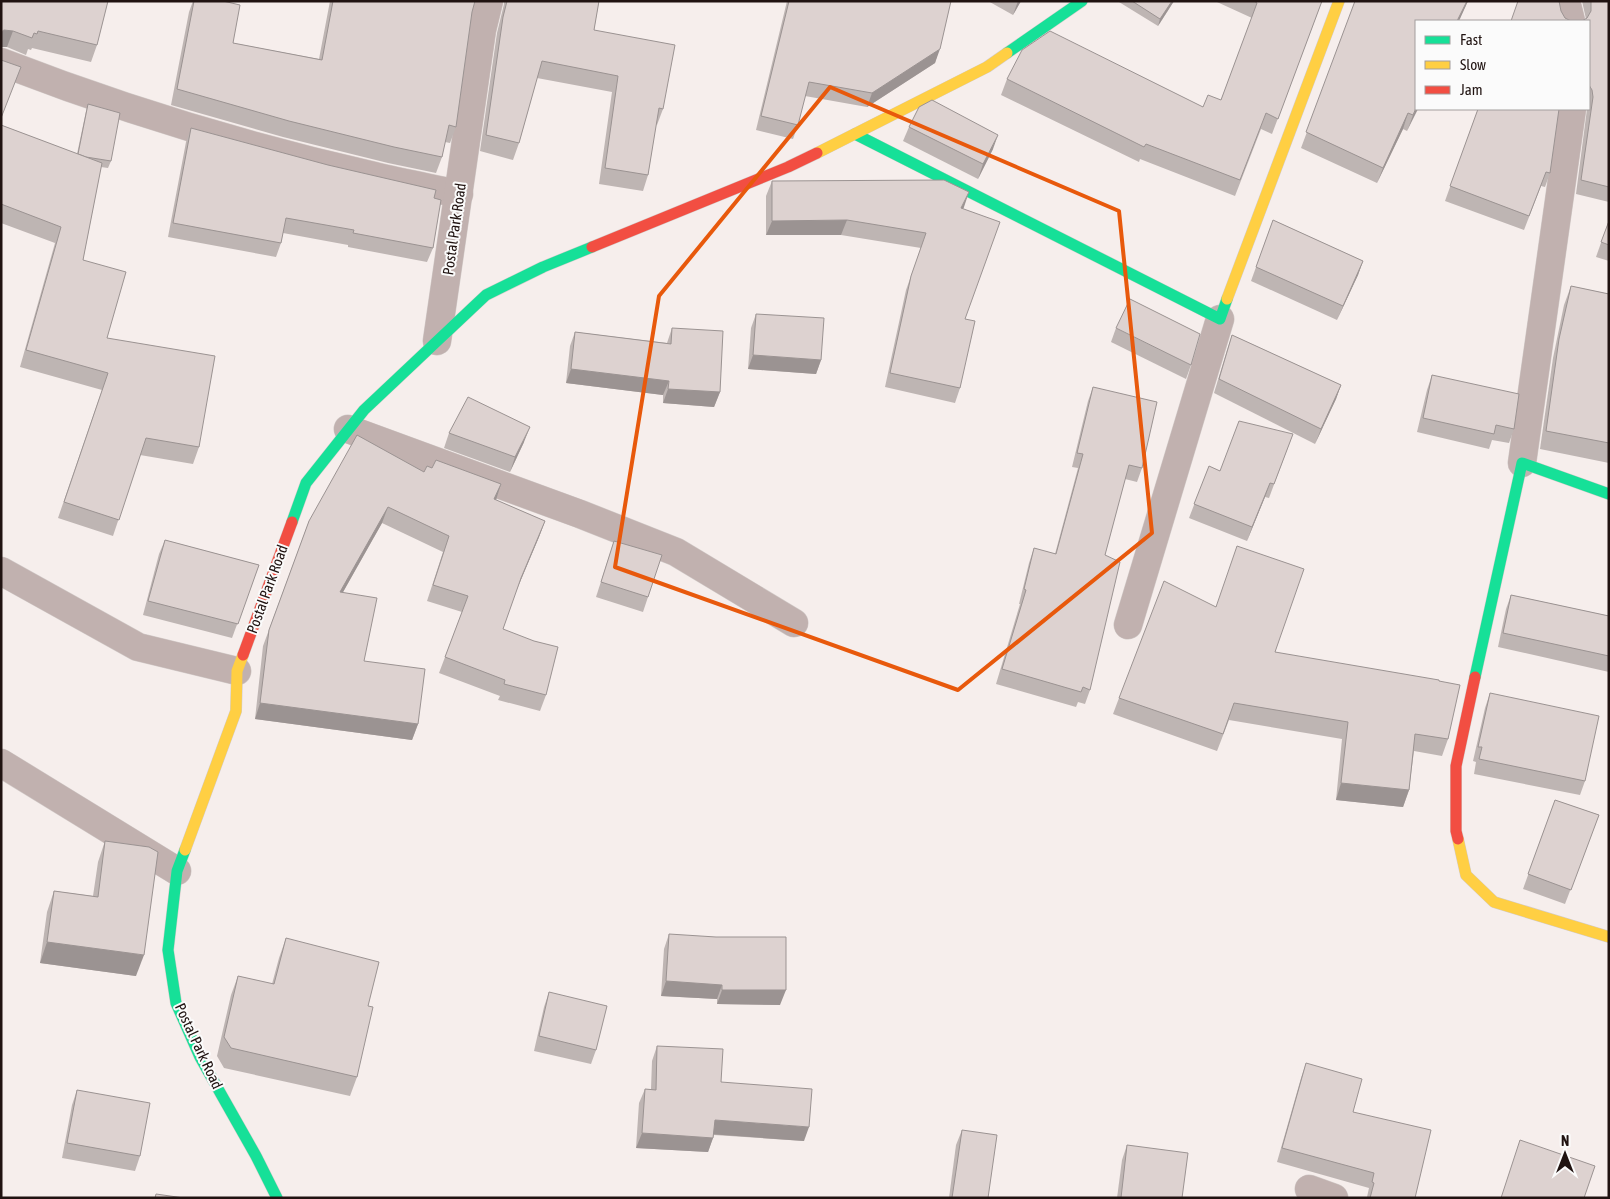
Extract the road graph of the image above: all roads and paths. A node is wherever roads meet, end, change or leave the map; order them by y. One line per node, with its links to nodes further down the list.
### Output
1 (489, 1): 9 (street, Postal Park Road)
2 (1082, 1): 8 (street)
3 (1339, 1): 10 (street)
4 (1566, 1): 5 (street)
5 (1571, 20)
6 (1, 62): 9 (street)
7 (1572, 110): 13 (street)
8 (855, 134): 10 (street); 11 (street)
9 (459, 194): 11 (street, Postal Park Road)
10 (1220, 319): 17 (street)
11 (438, 341): 12 (street, Postal Park Road)
12 (348, 429): 16 (street); 18 (street, Postal Park Road)
13 (1522, 463): 14 (street); 21 (street)
14 (1609, 494)
15 (1, 572): 18 (street)
16 (794, 624)
17 (1128, 625)
18 (237, 671): 20 (street, Postal Park Road)
19 (1, 763): 20 (street)
20 (177, 871): 23 (street, Postal Park Road)
21 (1609, 937)
22 (1309, 1189): 24 (street)
23 (276, 1198)
24 (1334, 1198)

